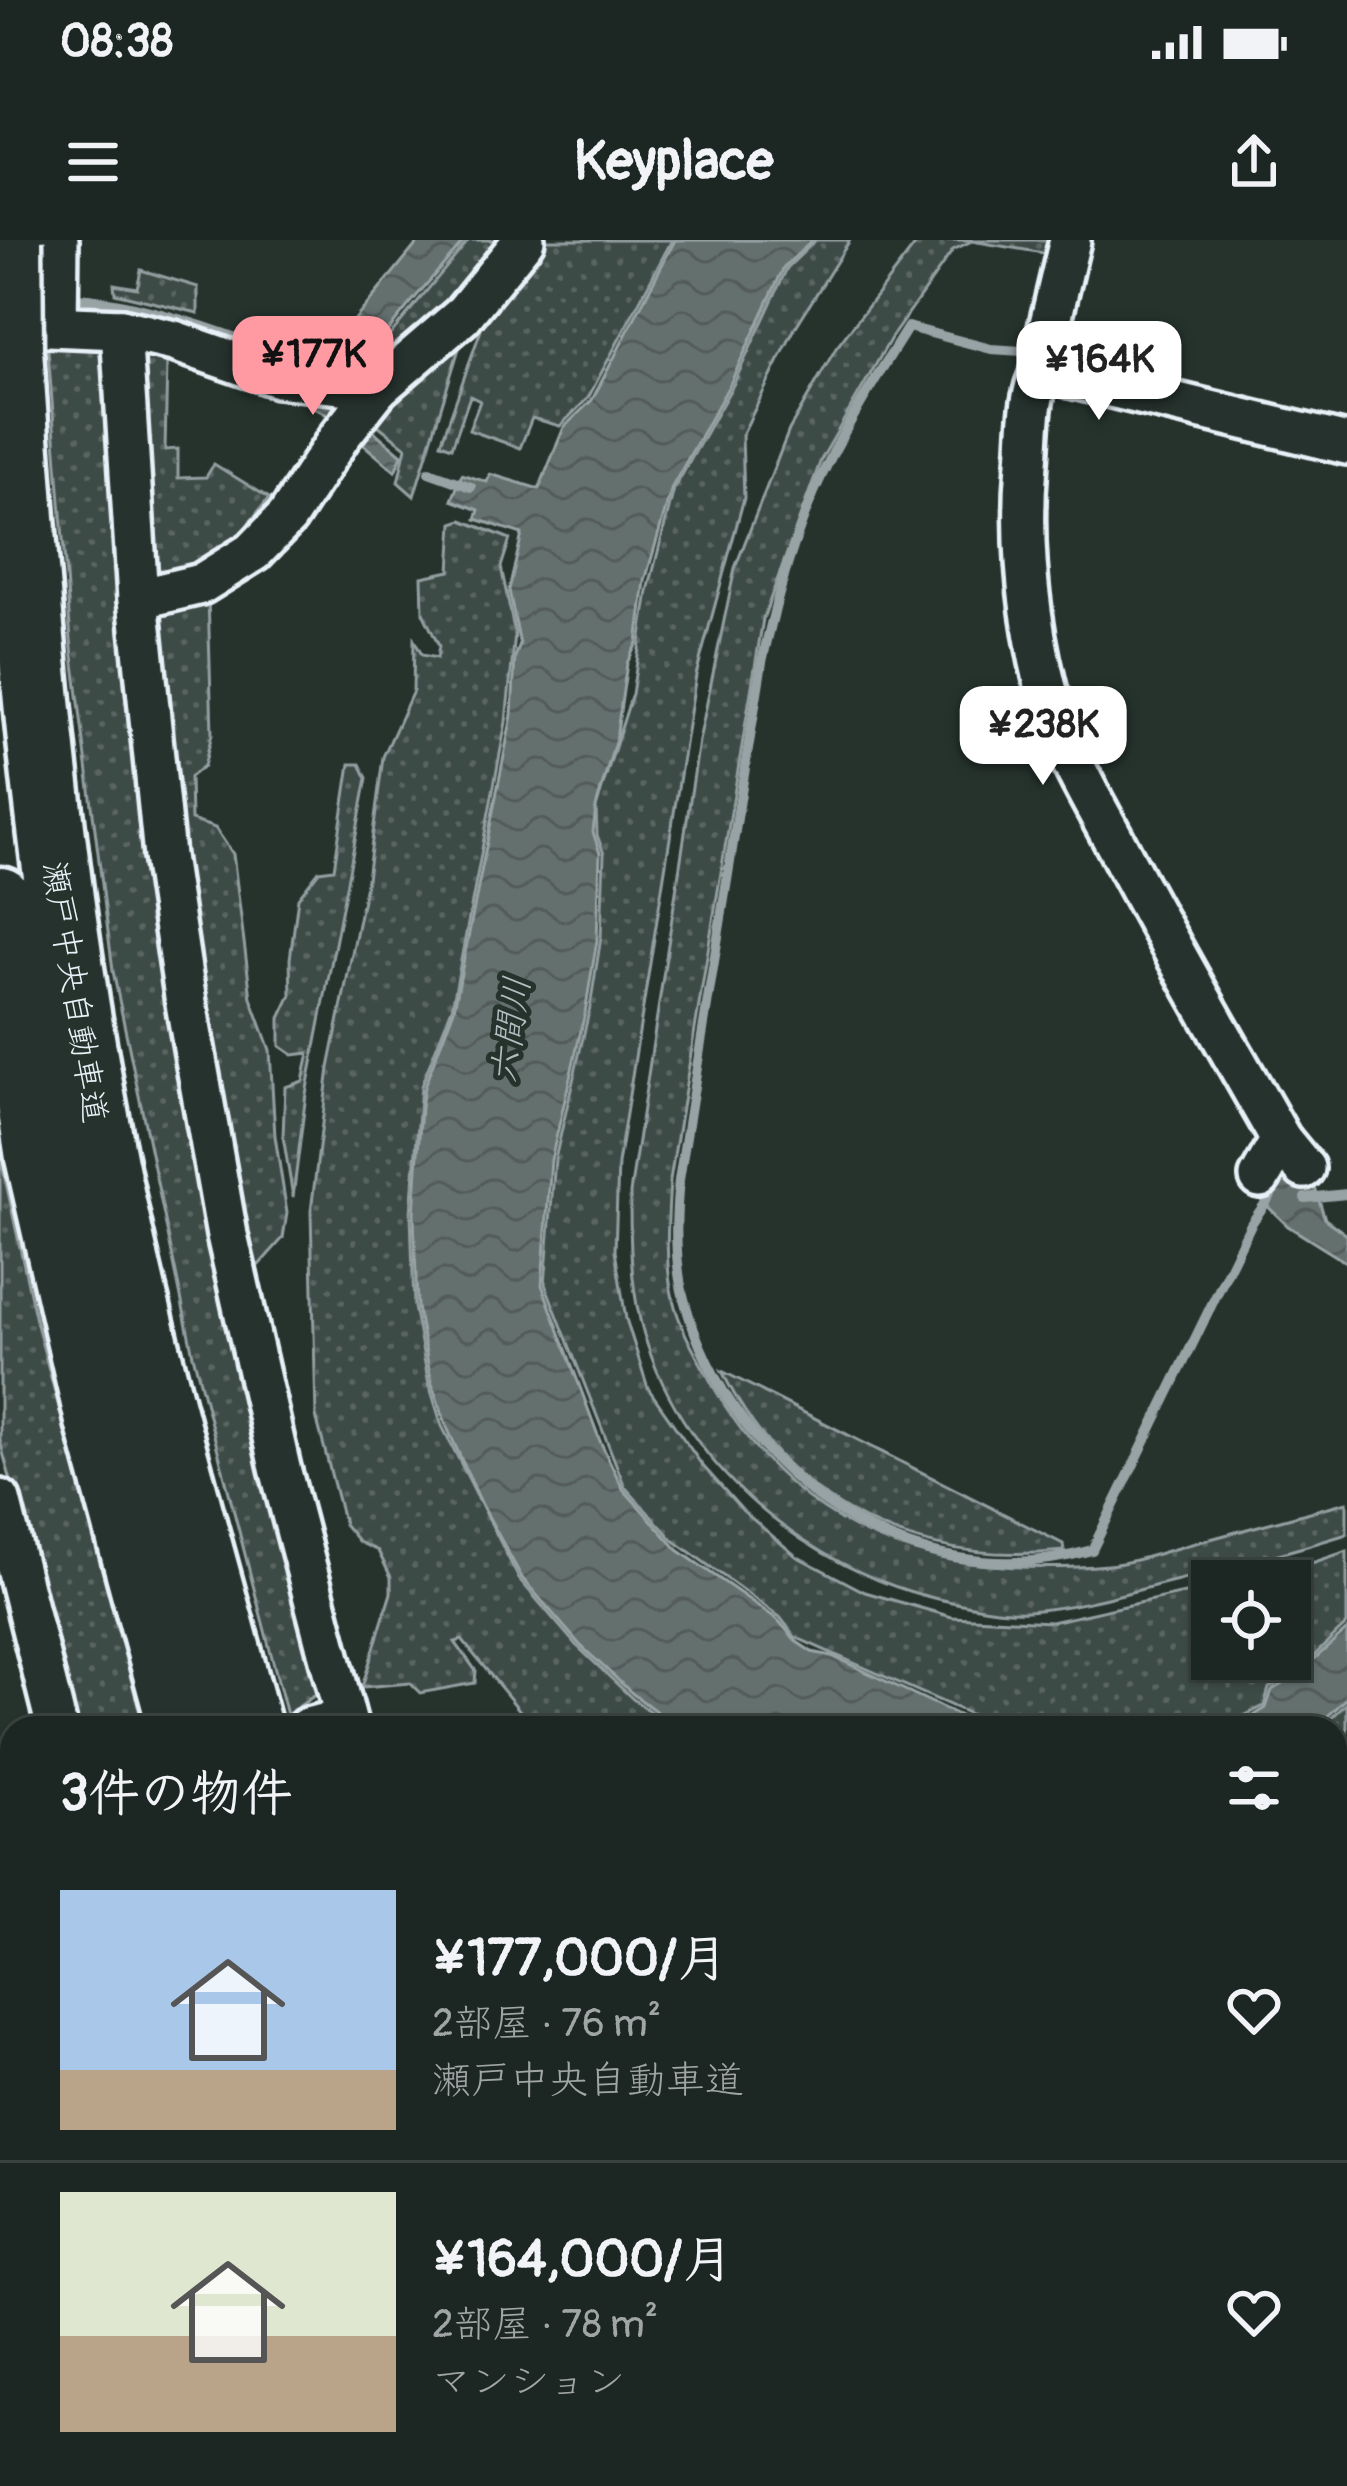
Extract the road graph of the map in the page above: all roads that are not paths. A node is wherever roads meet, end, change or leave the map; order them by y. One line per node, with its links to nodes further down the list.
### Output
1 (8, 240): 5 (highway, 瀬戸中央自動車道, bridge)
2 (58, 240): 5 (street)
3 (524, 240): 8 (street)
4 (1070, 240): 7 (street)
5 (36, 318): 6 (street); 16 (highway, 瀬戸中央自動車道)
6 (121, 329): 8 (street); 10 (street)
7 (1050, 359): 9 (street); 12 (street)
8 (359, 405): 10 (street)
9 (1347, 444)
10 (138, 599): 17 (street)
11 (0, 901): 15 (highway, 瀬戸中央自動車道)
12 (1259, 1178)
13 (0, 1499): 14 (street)
14 (54, 1716)
15 (179, 1716)
16 (245, 1716)
17 (331, 1716)

